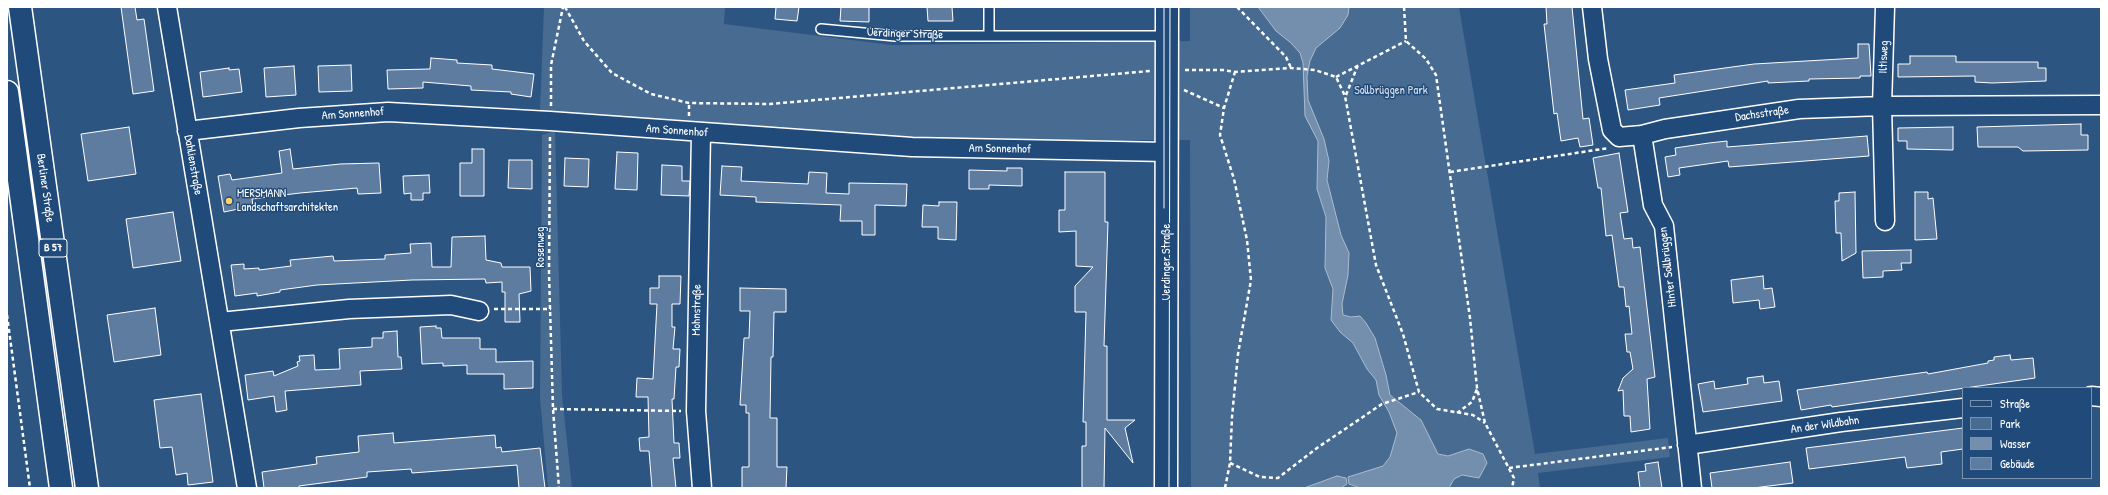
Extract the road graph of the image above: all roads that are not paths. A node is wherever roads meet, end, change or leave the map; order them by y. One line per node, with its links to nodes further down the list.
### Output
1 (20, 7): 23 (main road, Berliner Straße / B 57)
2 (167, 7): 13 (street, Dahlienstraße)
3 (989, 7): 8 (lane)
4 (1167, 7): 9 (main road, Uerdinger Straße)
5 (1592, 7): 15 (street)
6 (1885, 7): 12 (street, Iltisweg)
7 (821, 29): 8 (lane, Uerdinger Straße)
8 (989, 36): 9 (lane, Uerdinger Straße)
9 (1167, 36): 16 (main road, Uerdinger Straße)
10 (7, 92): 22 (main road, Berliner Straße / B 57)
11 (2101, 105): 12 (street, Dachsstraße)
12 (1882, 106): 15 (street, Dachsstraße); 17 (street)
13 (188, 131): 14 (street, Am Sonnenhof); 19 (street, Dahlienstraße)
14 (700, 133): 16 (street, Am Sonnenhof); 25 (street, Mohnstraße)
15 (1636, 136): 21 (street, Hinter Sollbrüggen)
16 (1167, 152): 26 (main road, Uerdinger Straße)
17 (1885, 221)
18 (479, 311): 19 (street)
19 (220, 322): 24 (street, Dahlienstraße)
20 (1962, 408): 21 (street, An der Wildbahn)
21 (1687, 446): 27 (street, Hinter Sollbrüggen)
22 (61, 488)
23 (86, 488)
24 (247, 488)
25 (702, 488)
26 (1166, 488)
27 (1692, 488)

